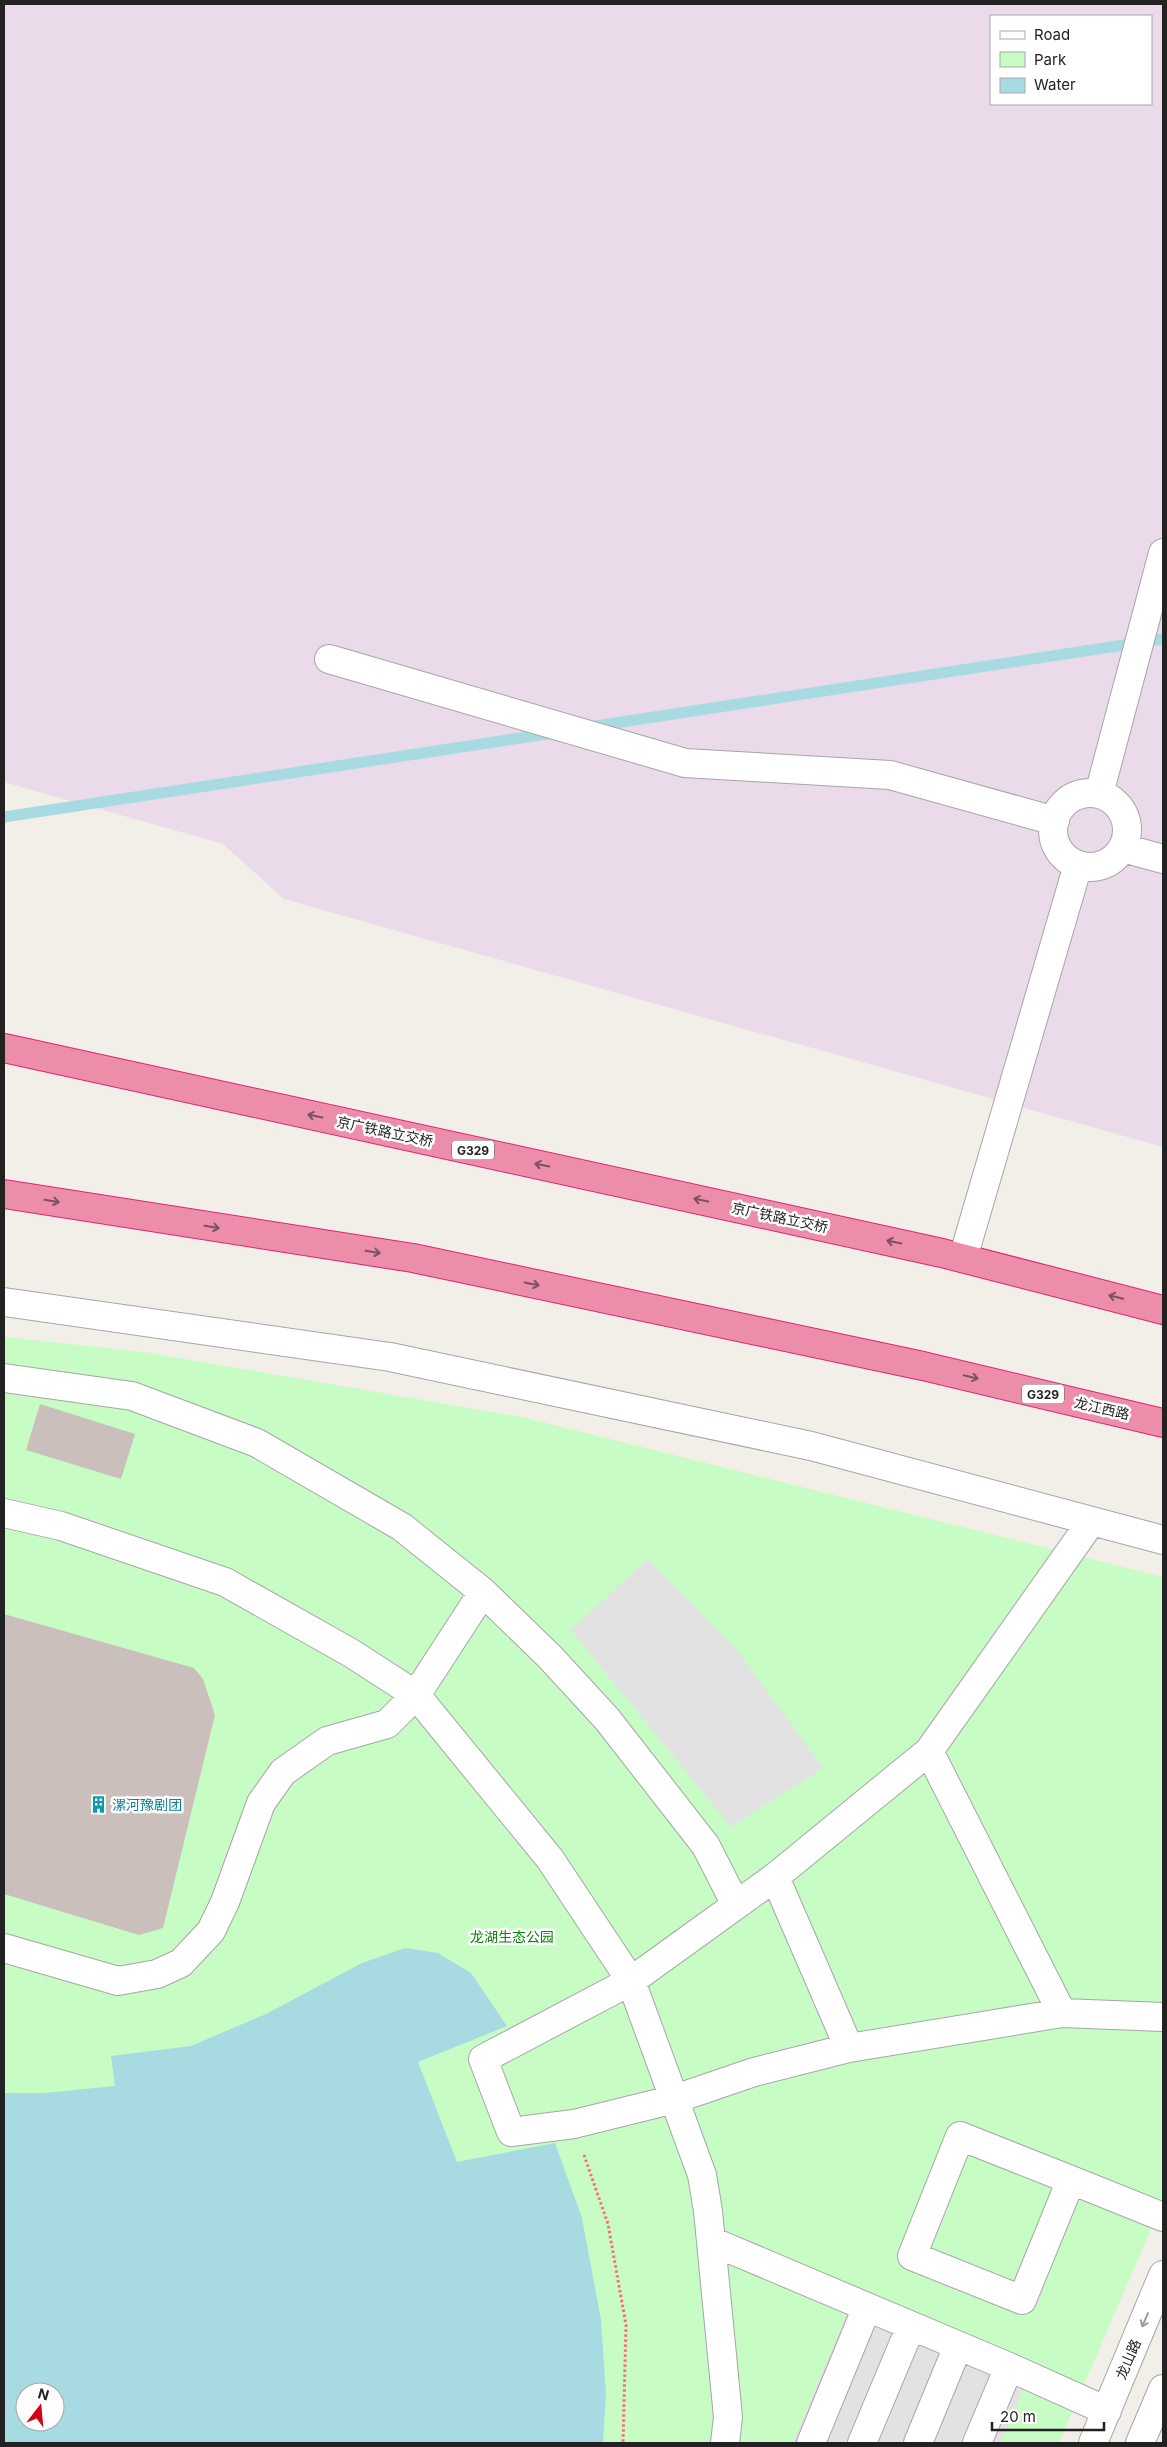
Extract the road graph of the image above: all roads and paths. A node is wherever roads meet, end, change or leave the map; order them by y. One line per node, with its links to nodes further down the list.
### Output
1 (1163, 553): 3 (street)
2 (329, 659): 4 (street)
3 (1098, 794): 4 (street); 5 (street)
4 (1055, 821): 7 (street)
5 (1123, 848): 6 (street); 7 (street)
6 (1163, 859)
7 (1078, 865): 10 (street)
8 (4, 1048): 10 (highway, 京广铁路立交桥 / G329, one-way to 8)
9 (4, 1194): 14 (highway, 龙江西路 / G329, one-way to 14)
10 (952, 1255): 12 (highway, G329, one-way to 10)
11 (4, 1302): 16 (street)
12 (1163, 1310)
13 (4, 1378): 18 (street)
14 (1156, 1423)
15 (4, 1513): 19 (street)
16 (1091, 1522): 17 (street); 20 (street)
17 (1163, 1540)
18 (483, 1592): 19 (street); 22 (street)
19 (416, 1695): 23 (street); 24 (street)
20 (928, 1751): 21 (street); 25 (street)
21 (775, 1877): 22 (street); 27 (street)
22 (736, 1905): 24 (street)
23 (4, 1948)
24 (632, 1980): 28 (street); 29 (street)
25 (1062, 2013): 26 (street); 27 (street)
26 (1163, 2017)
27 (849, 2048): 28 (street)
28 (675, 2099): 29 (street); 32 (street)
29 (574, 2124): 40 (path)
30 (1070, 2180): 30 (street); 31 (street)
31 (1163, 2217)
32 (711, 2241): 34 (street); 41 (street)
33 (1163, 2275): 39 (street, 龙山路, one-way to 39)
34 (867, 2307): 35 (street); 42 (street)
35 (911, 2326): 36 (street); 43 (street)
36 (958, 2346): 37 (street); 44 (street)
37 (1009, 2368): 39 (street); 45 (street)
38 (1163, 2389): 47 (street)
39 (1107, 2411): 46 (street, 龙山路)
40 (623, 2443)
41 (725, 2443)
42 (811, 2443)
43 (862, 2443)
44 (918, 2443)
45 (977, 2443)
46 (1093, 2443)
47 (1140, 2443)

